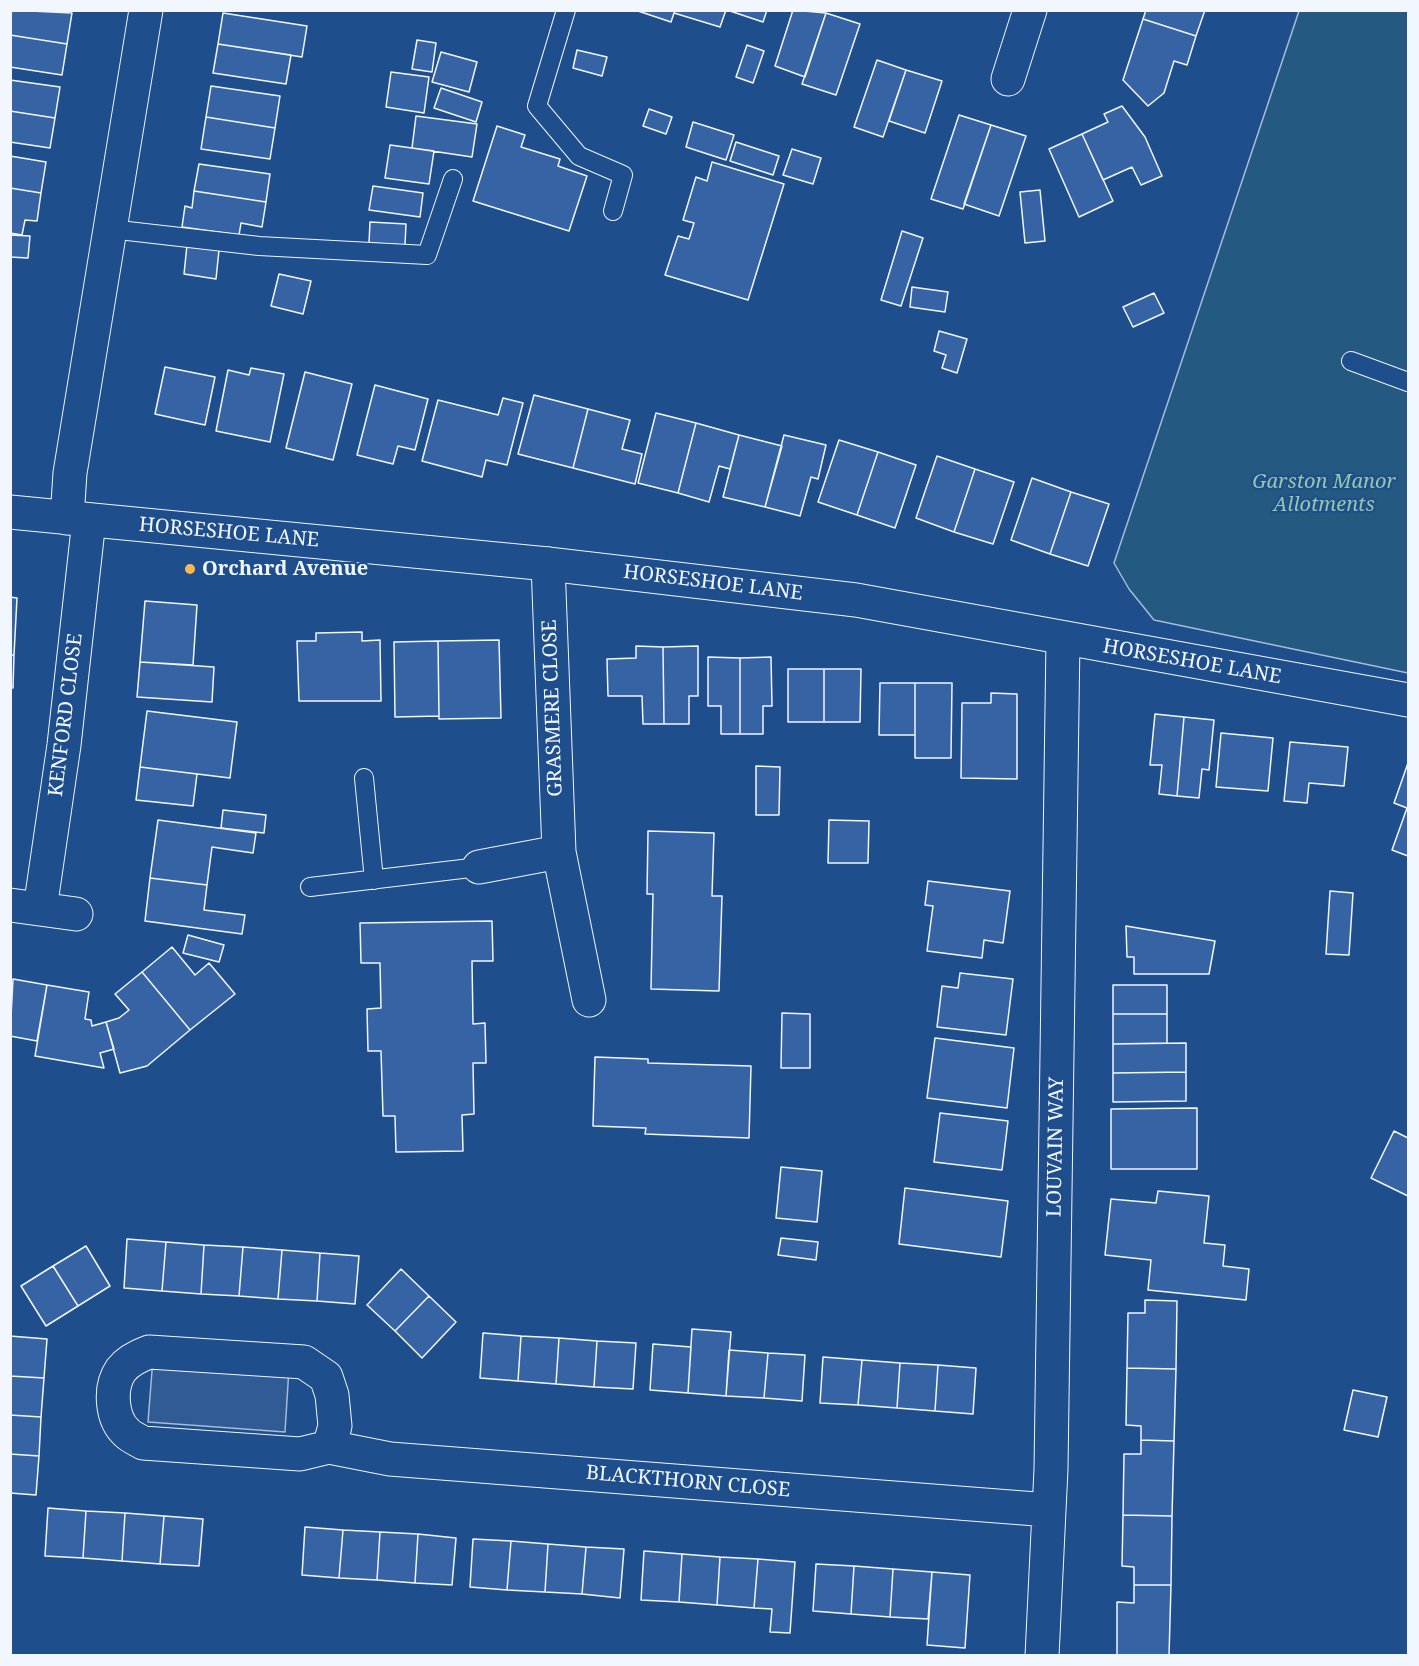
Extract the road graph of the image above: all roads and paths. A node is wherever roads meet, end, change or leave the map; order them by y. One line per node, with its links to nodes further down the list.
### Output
1 (146, 10): 7 (street)
2 (566, 10): 6 (lane)
3 (1030, 10): 4 (street)
4 (1008, 79)
5 (453, 179): 7 (lane)
6 (613, 211)
7 (110, 229): 11 (street)
8 (1351, 361): 9 (lane)
9 (1408, 382)
10 (10, 512): 11 (street, HORSESHOE LANE)
11 (78, 519): 12 (street, HORSESHOE LANE); 20 (street, KENFORD CLOSE)
12 (548, 564): 13 (street, HORSESHOE LANE); 16 (street, GRASMERE CLOSE)
13 (1063, 639): 14 (street, HORSESHOE LANE); 24 (street, LOUVAIN WAY)
14 (1408, 700)
15 (364, 778): 18 (lane)
16 (559, 852): 17 (street); 22 (street, GRASMERE CLOSE)
17 (479, 867): 18 (lane)
18 (374, 880): 19 (lane)
19 (310, 887)
20 (25, 907): 21 (street, KENFORD CLOSE)
21 (76, 914)
22 (589, 1000)
23 (329, 1447): 23 (street, BLACKTHORN CLOSE); 24 (street, BLACKTHORN CLOSE)
24 (1049, 1510): 25 (street, LOUVAIN WAY)
25 (1042, 1656)

